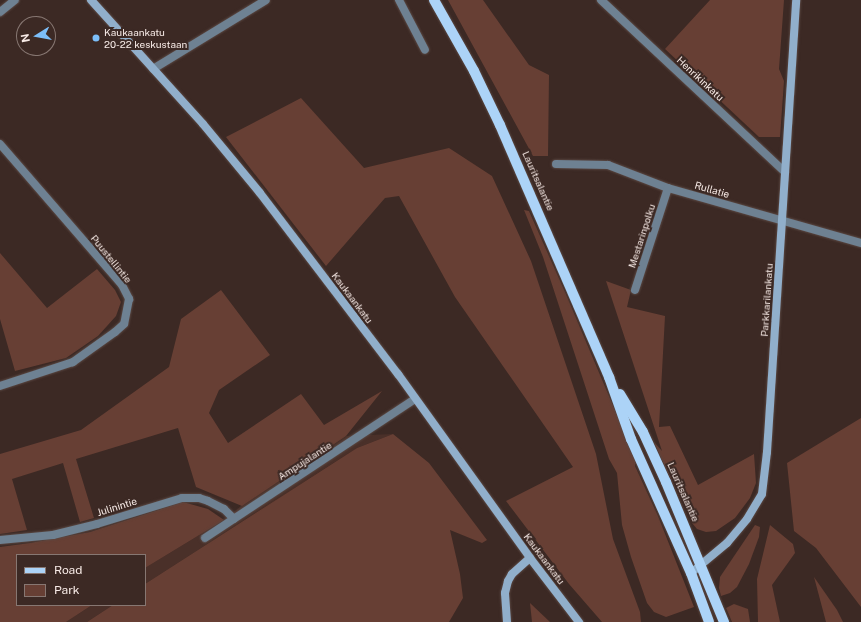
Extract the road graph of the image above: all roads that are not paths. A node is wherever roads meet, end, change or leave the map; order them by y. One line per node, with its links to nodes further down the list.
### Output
1 (16, 0): 8 (street)
2 (91, 0): 10 (street, Kaukaankatu)
3 (266, 0): 10 (street)
4 (399, 0): 9 (street)
5 (434, 0): 18 (main road, Lauritsalantie)
6 (601, 0): 13 (street, Henrikinkatu)
7 (796, 0): 13 (street, Parkkarilankatu)
8 (0, 12)
9 (424, 50)
10 (153, 69): 20 (street, Kaukaankatu)
11 (0, 144): 19 (street, Puustellintie)
12 (556, 164): 14 (street, Rullatie)
13 (785, 172): 15 (street, Parkkarilankatu)
14 (668, 188): 15 (street, Rullatie); 17 (street, Mestarinpolku)
15 (782, 221): 16 (street, Rullatie); 25 (street, Parkkarilankatu)
16 (861, 243)
17 (635, 290)
18 (610, 377): 25 (main road, Lauritsalantie); 26 (main road, Lauritsalantie)
19 (0, 386)
20 (415, 400): 21 (street, Ampujalantie); 24 (street, Kaukaankatu)
21 (234, 519): 22 (street, Ampujalantie); 23 (street, Julinintie)
22 (205, 538)
23 (0, 540)
24 (530, 558): 27 (street); 28 (street, Kaukaankatu)
25 (701, 566): 26 (street, Parkkarilankatu); 30 (main road, Lauritsalantie)
26 (690, 573): 29 (main road, Lauritsalantie)
27 (507, 622)
28 (579, 622)
29 (709, 622)
30 (724, 622)

